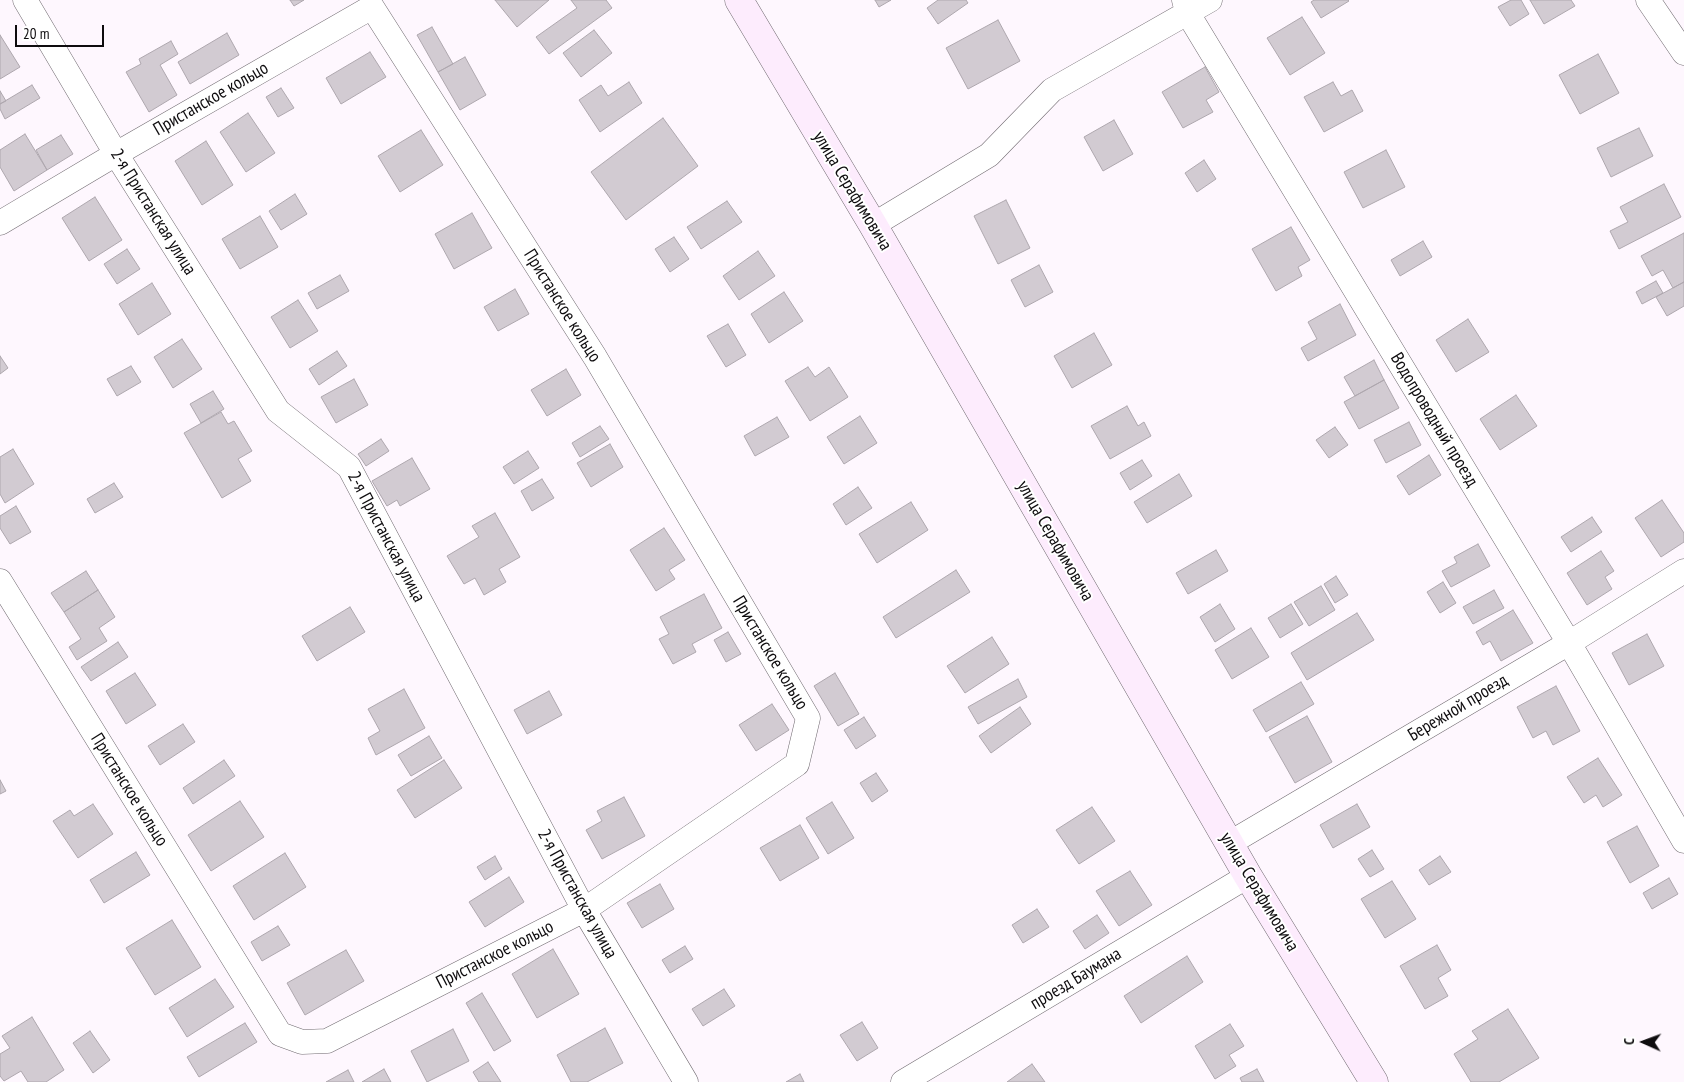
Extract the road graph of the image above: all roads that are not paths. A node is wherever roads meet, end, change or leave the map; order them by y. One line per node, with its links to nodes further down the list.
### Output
1 (26, 0): 8 (street, 2-я Пристанская улица)
2 (739, 0): 10 (street, улица Серафимовича)
3 (1210, 0): 6 (street)
4 (1648, 0): 7 (street)
5 (370, 3): 8 (street, Пристанское кольцо); 17 (street, Пристанское кольцо)
6 (1185, 6): 10 (street); 13 (street, Водопроводный проезд)
7 (1684, 53)
8 (116, 154): 9 (street, Пристанское кольцо); 17 (street, 2-я Пристанская улица)
9 (0, 224)
10 (873, 225): 15 (street, улица Серафимовича)
11 (1684, 571): 13 (street, Бережной проезд)
12 (0, 581): 17 (street, Пристанское кольцо)
13 (1569, 643): 14 (street, Водопроводный проезд); 15 (street, Бережной проезд)
14 (1684, 841)
15 (1230, 843): 16 (street, улица Серафимовича)
16 (1248, 876): 19 (street, проезд Баумана); 20 (street, улица Серафимовича)
17 (584, 910): 18 (street, 2-я Пристанская улица)
18 (686, 1082)
19 (903, 1082)
20 (1374, 1082)

